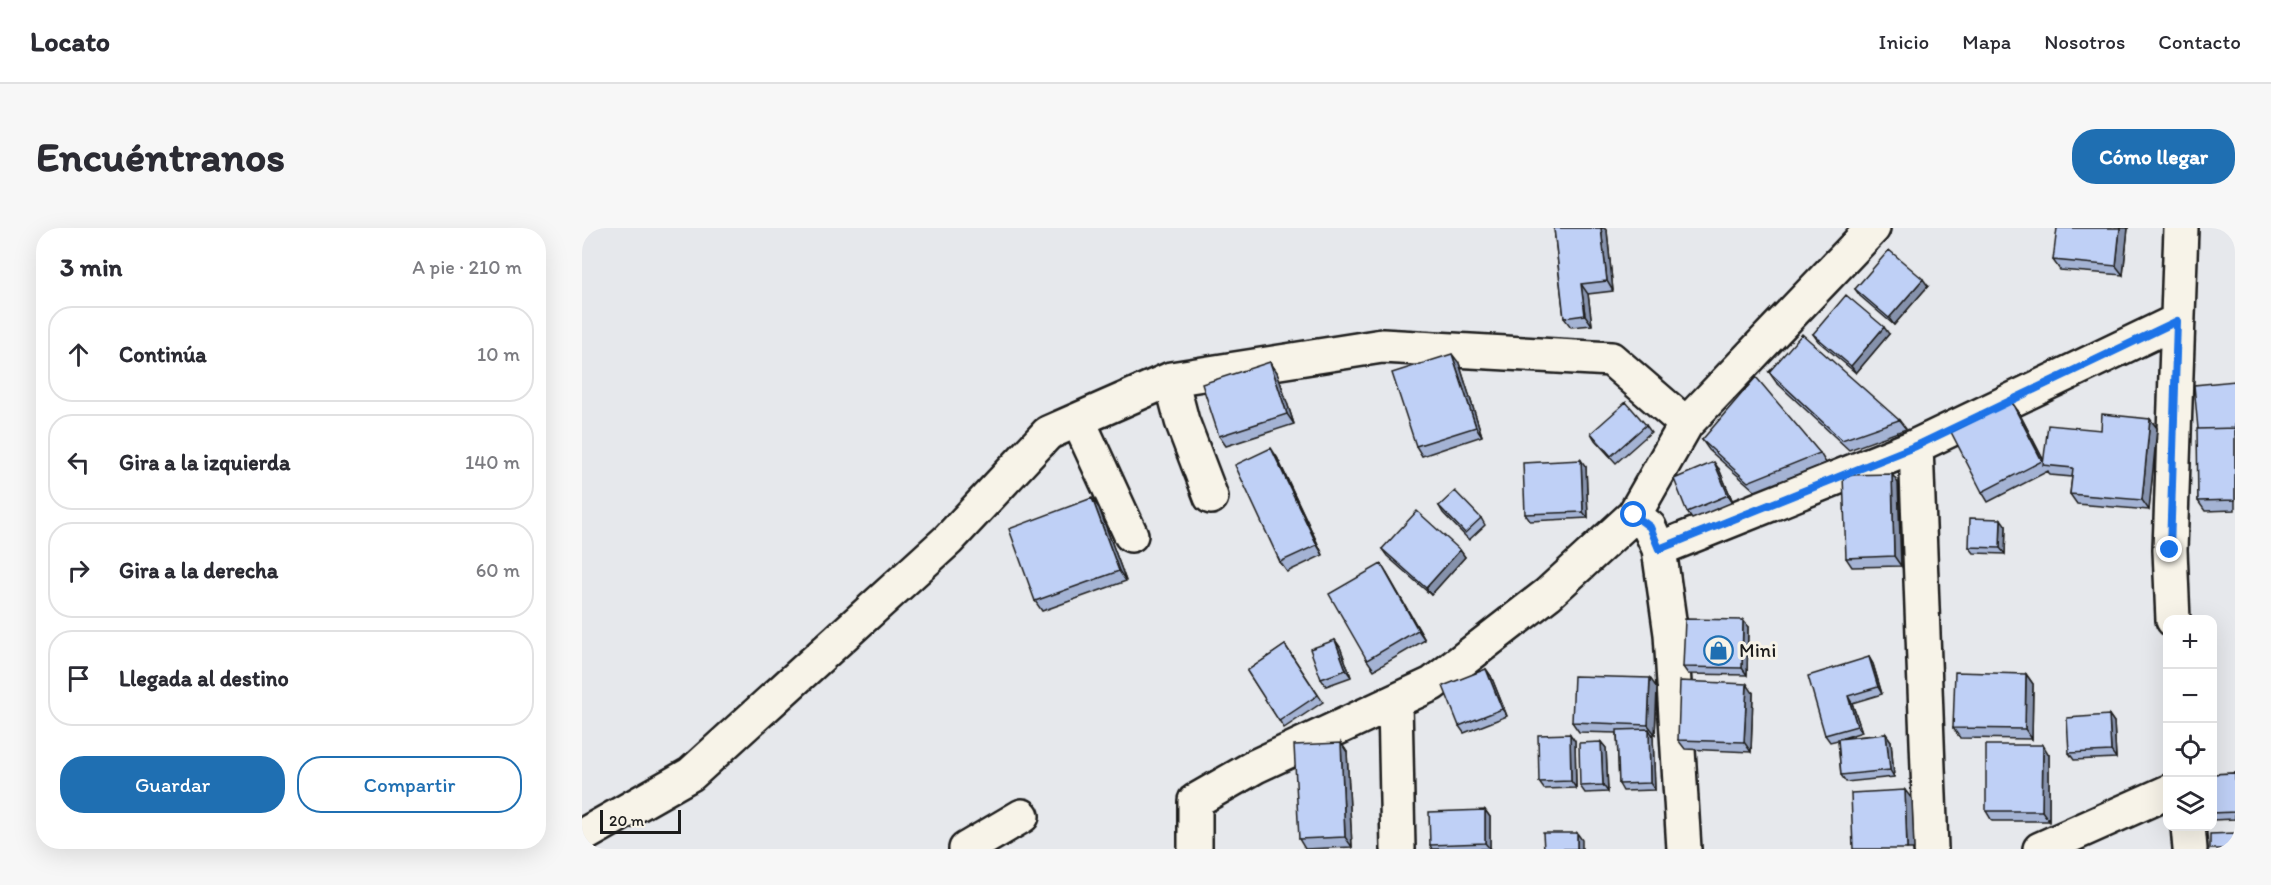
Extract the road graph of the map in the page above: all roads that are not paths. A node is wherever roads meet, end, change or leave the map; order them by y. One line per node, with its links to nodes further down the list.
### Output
1 (1872, 228): 6 (street)
2 (2181, 228): 3 (street)
3 (2177, 321): 7 (street); 12 (street)
4 (1171, 379): 5 (street); 6 (street); 8 (street)
5 (1078, 420): 10 (street); 17 (street)
6 (1686, 424): 9 (street)
7 (1916, 446): 11 (street); 22 (street)
8 (1211, 497)
9 (1634, 515): 11 (street); 13 (street)
10 (1131, 535)
11 (1659, 549): 21 (street)
12 (2173, 615)
13 (1395, 702): 19 (street); 20 (street)
14 (2163, 794): 23 (street)
15 (1022, 816): 18 (street)
16 (2188, 831): 24 (street)
17 (582, 836)
18 (966, 849)
19 (1195, 849)
20 (1398, 849)
21 (1684, 849)
22 (1931, 849)
23 (2040, 849)
24 (2190, 849)

